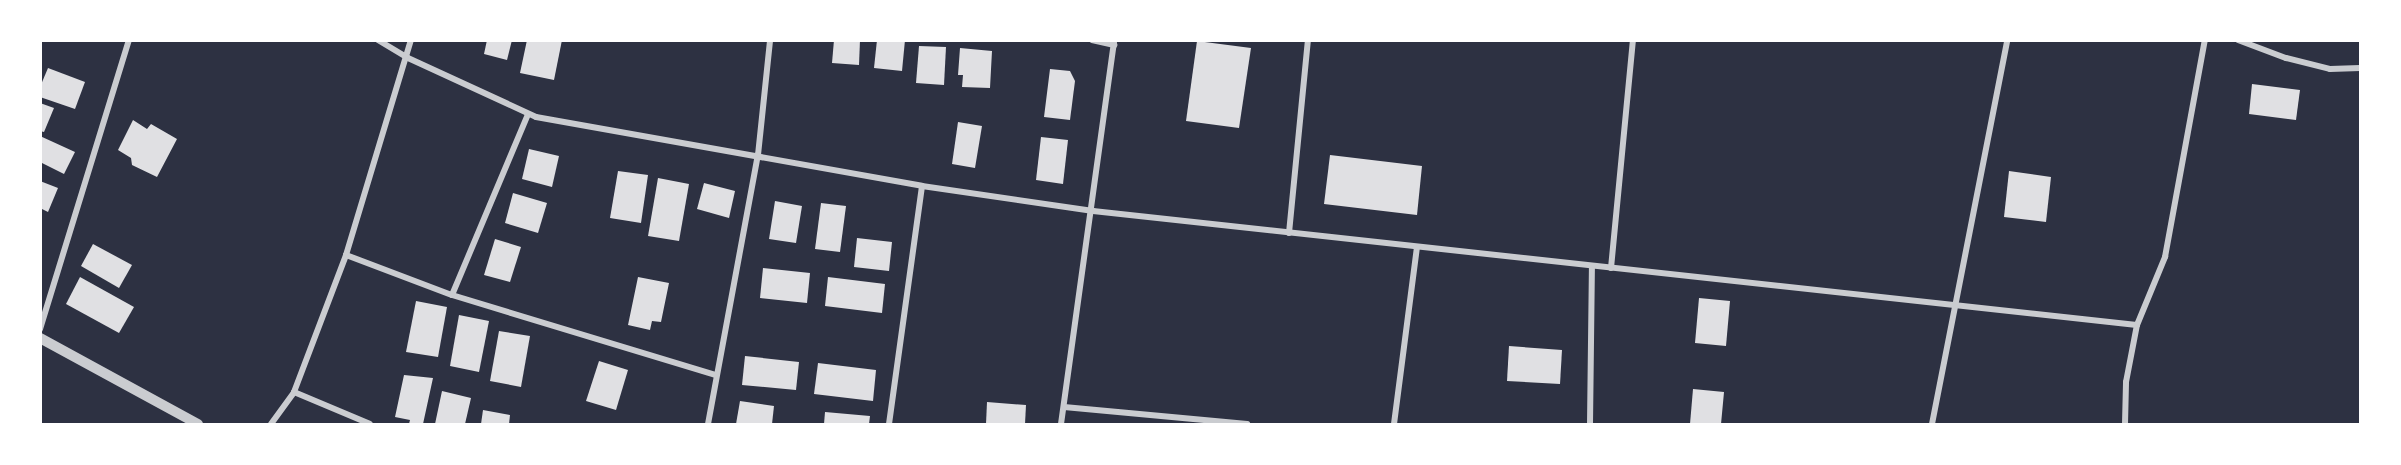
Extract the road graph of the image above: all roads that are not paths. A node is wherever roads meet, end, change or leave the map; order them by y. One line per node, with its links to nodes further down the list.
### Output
1 (129, 40): 26 (street)
2 (378, 40): 12 (street)
3 (411, 40): 12 (street)
4 (770, 40): 15 (street)
5 (1092, 40): 11 (street)
6 (1308, 40): 18 (street)
7 (1633, 40): 22 (street)
8 (2007, 40): 24 (street)
9 (2205, 40): 25 (street)
10 (2238, 40): 13 (street)
11 (1114, 43): 17 (street)
12 (408, 58): 14 (street); 20 (street)
13 (2361, 68)
14 (528, 114): 15 (street); 23 (street)
15 (758, 155): 16 (street); 28 (street)
16 (922, 186): 17 (street); 35 (street)
17 (1092, 211): 18 (street); 30 (street)
18 (1290, 233): 19 (street)
19 (1417, 247): 21 (street); 38 (street)
20 (346, 255): 23 (street); 29 (street)
21 (1592, 266): 22 (street); 39 (street)
22 (1611, 268): 24 (street)
23 (452, 294): 28 (street)
24 (1954, 305): 25 (street); 40 (street)
25 (2137, 325): 41 (street)
26 (40, 329)
27 (40, 338): 31 (street)
28 (716, 375): 34 (street)
29 (294, 392): 32 (street); 33 (street)
30 (1064, 407): 36 (street); 37 (street)
31 (195, 424)
32 (271, 424)
33 (370, 424)
34 (708, 424)
35 (889, 424)
36 (1061, 424)
37 (1247, 424)
38 (1394, 424)
39 (1590, 424)
40 (1932, 424)
41 (2125, 424)

